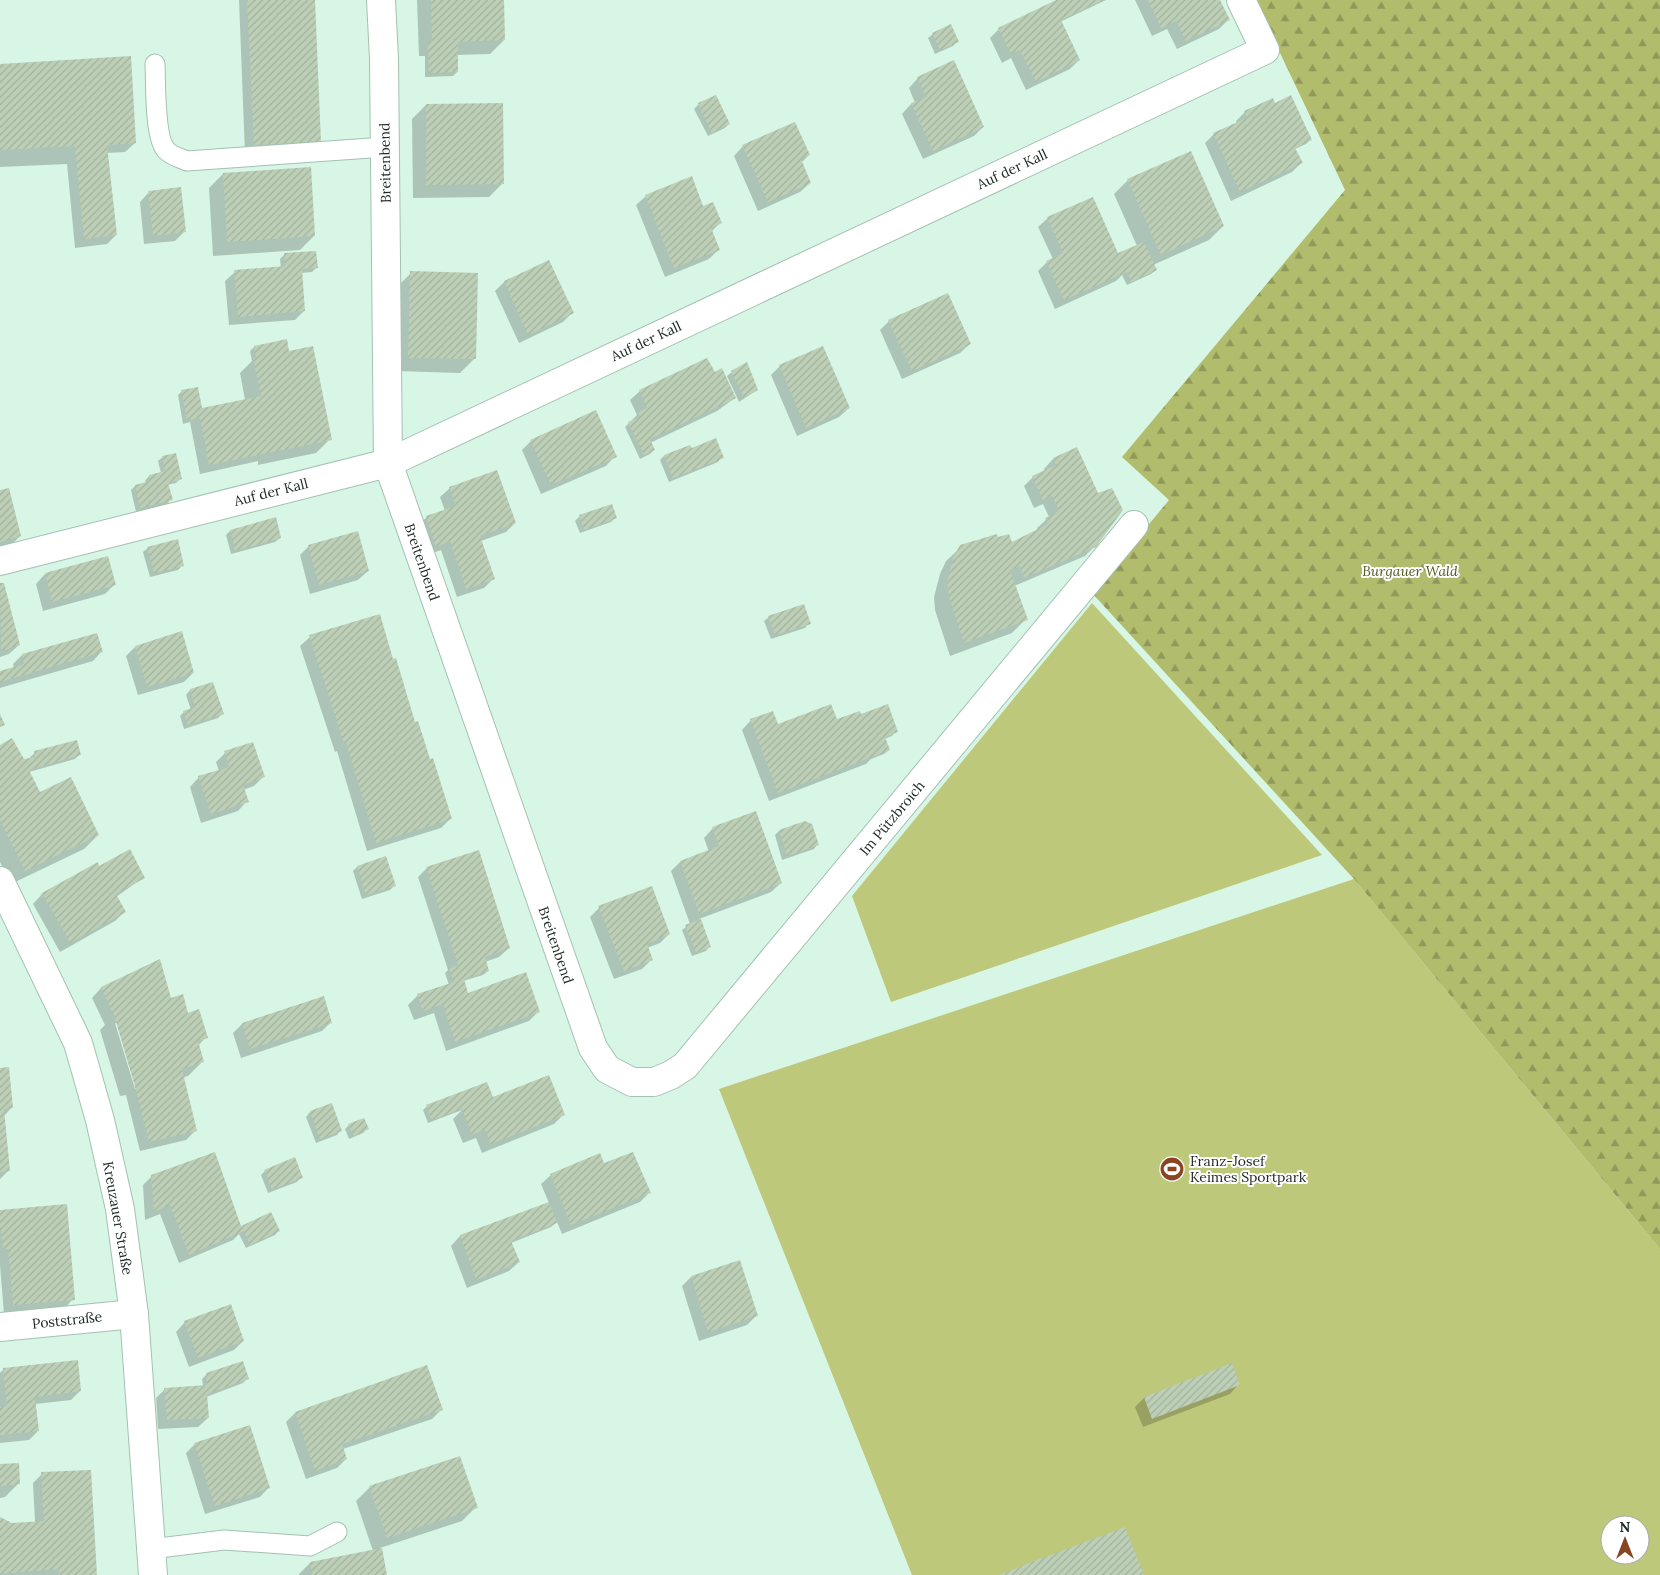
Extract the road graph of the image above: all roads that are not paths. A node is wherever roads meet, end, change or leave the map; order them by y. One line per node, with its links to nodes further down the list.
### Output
1 (382, 0): 4 (street, Breitenbend)
2 (1241, 0): 5 (street, Auf der Kall)
3 (155, 64): 4 (lane)
4 (385, 147): 5 (street, Breitenbend)
5 (388, 463): 7 (street, Auf der Kall); 9 (street, Breitenbend)
6 (1134, 525): 9 (street, Im Pützbroich)
7 (0, 561)
8 (0, 881): 10 (street, Kreuzauer Straße)
9 (632, 1082)
10 (134, 1314): 11 (street, Poststraße); 13 (street, Kreuzauer Straße)
11 (0, 1327)
12 (337, 1532): 13 (lane)
13 (152, 1562)

